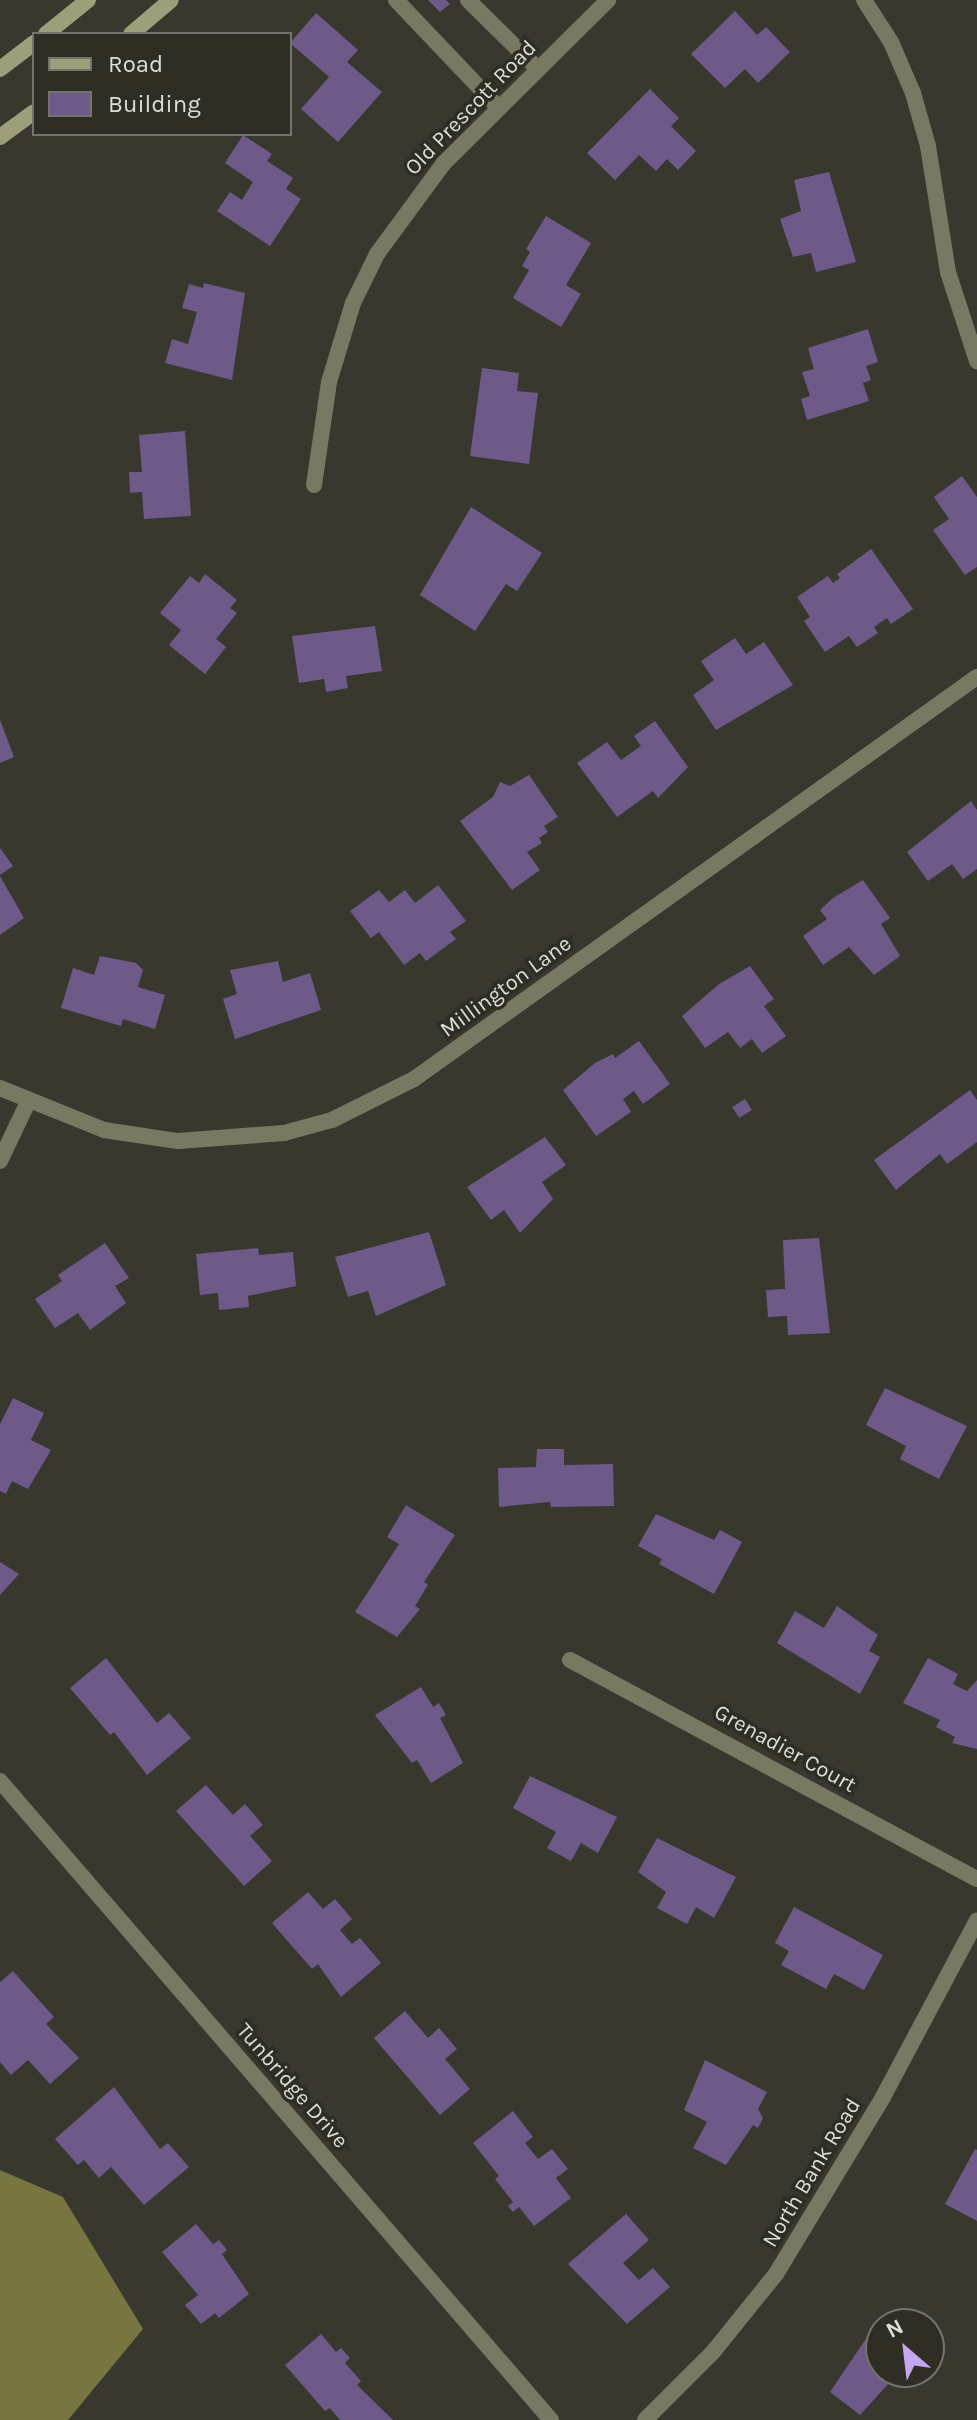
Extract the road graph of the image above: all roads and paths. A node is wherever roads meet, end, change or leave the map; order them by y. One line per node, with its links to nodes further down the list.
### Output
1 (88, 0): 7 (main road)
2 (171, 0): 8 (main road)
3 (396, 0): 12 (street)
4 (468, 0): 11 (street)
5 (608, 0): 11 (street, Old Prescott Road)
6 (864, 0): 15 (street)
7 (48, 32)
8 (133, 32)
9 (32, 45): 10 (main road)
10 (0, 69)
11 (538, 69): 12 (street, Old Prescott Road)
12 (499, 108): 16 (street, Old Prescott Road)
13 (32, 113): 14 (main road)
14 (0, 137)
15 (977, 361)
16 (314, 485)
17 (977, 677): 19 (street, Millington Lane)
18 (0, 1088): 19 (street, Millington Lane)
19 (28, 1102): 20 (street)
20 (0, 1161)
21 (570, 1660): 23 (street, Grenadier Court)
22 (0, 1781): 25 (street, Tunbridge Drive)
23 (977, 1879)
24 (977, 1920): 26 (street, North Bank Road)
25 (551, 2420)
26 (645, 2420)

